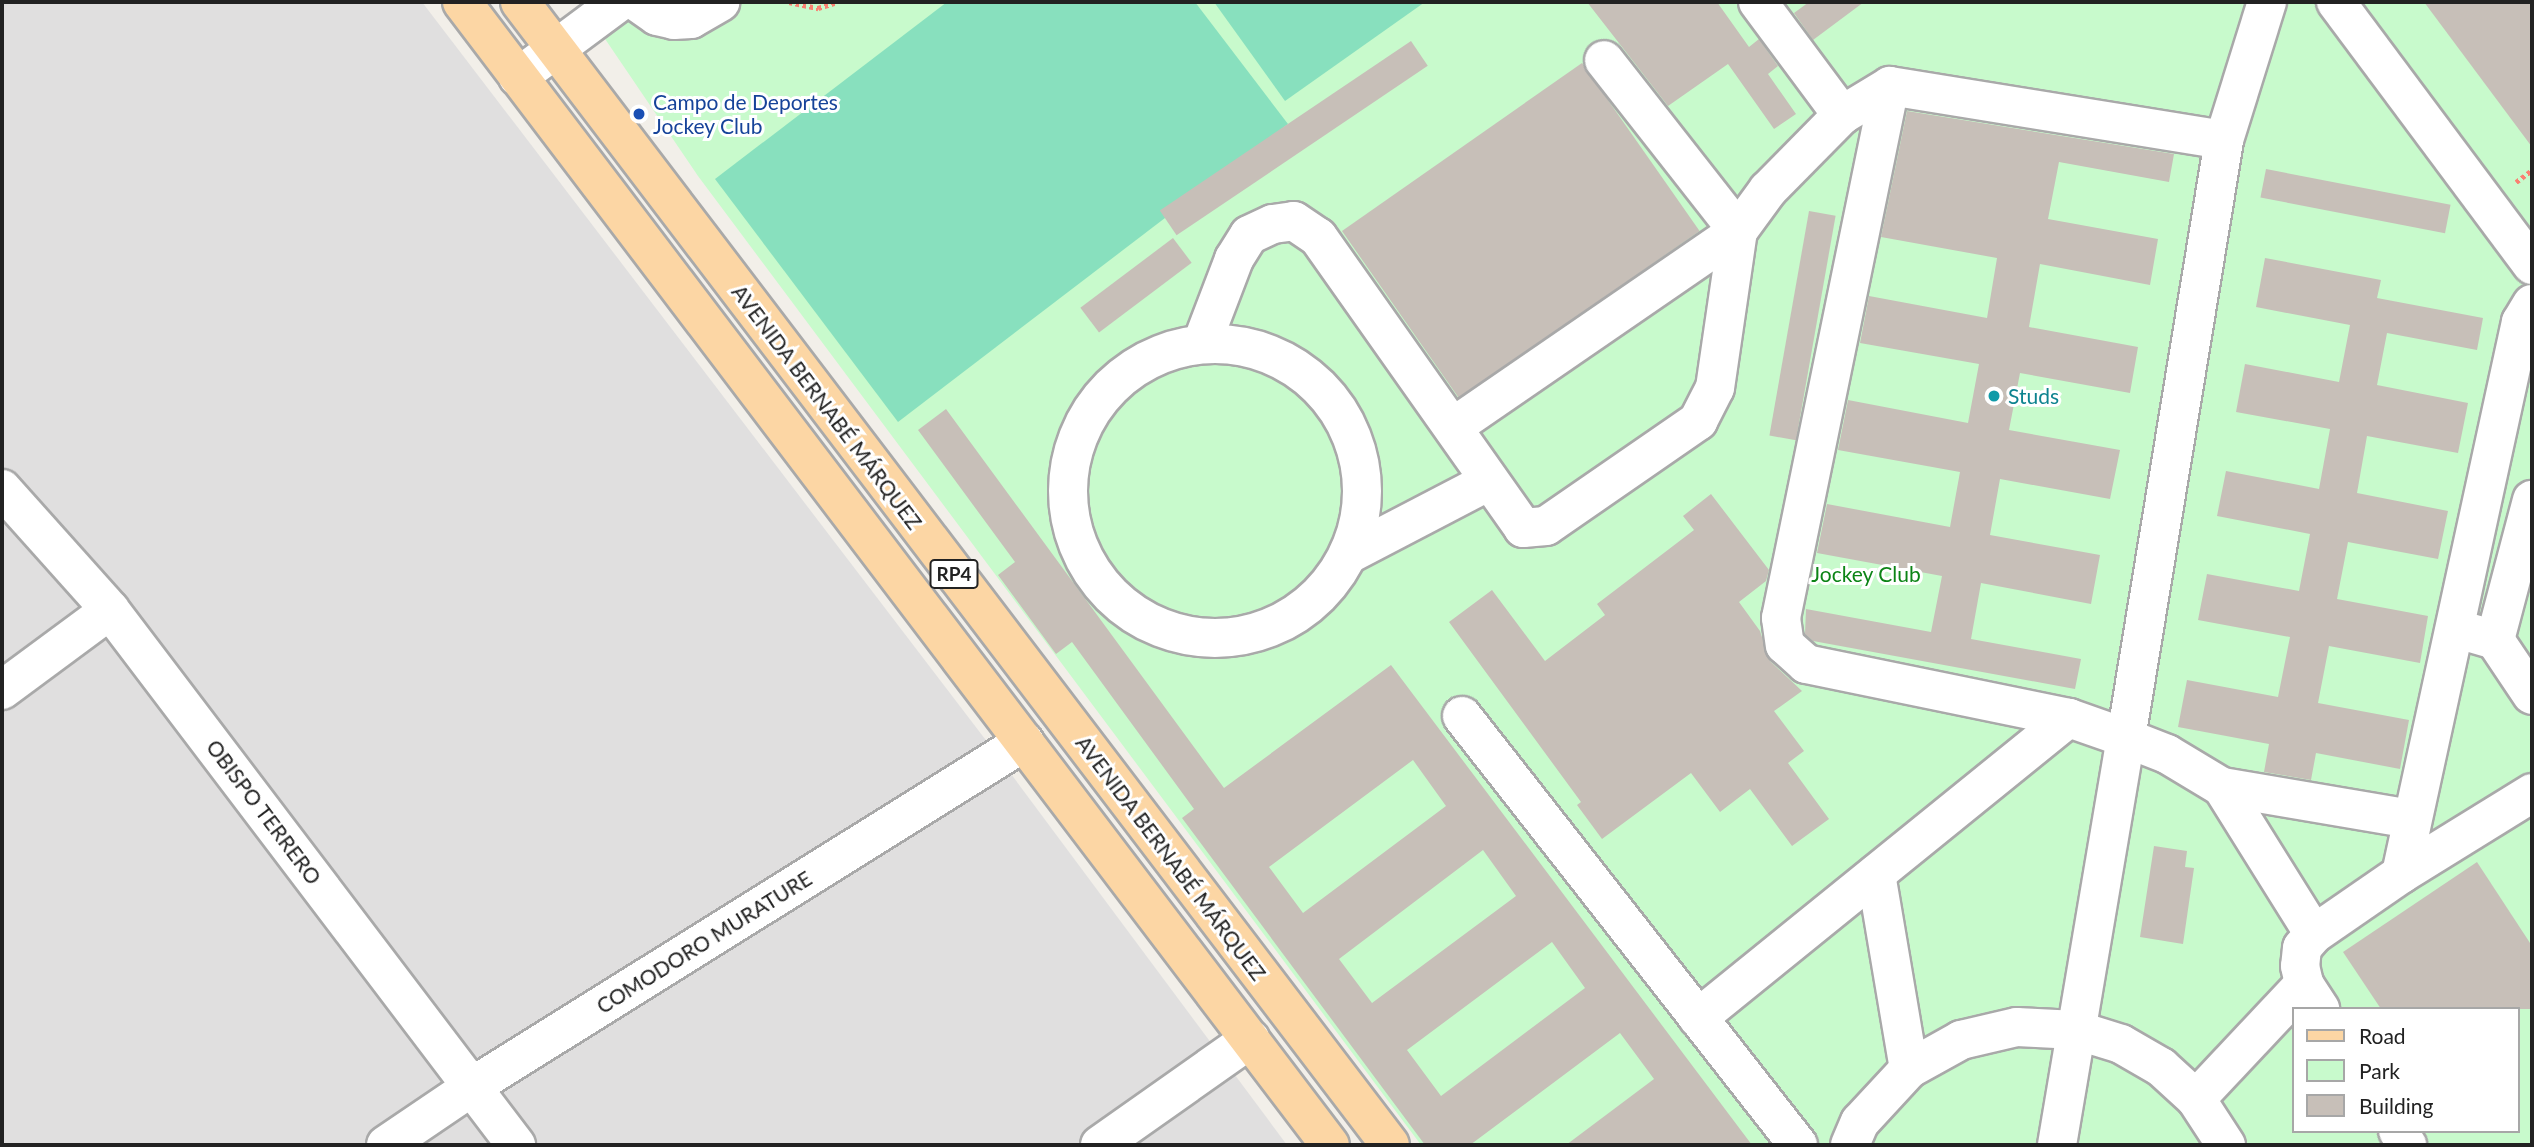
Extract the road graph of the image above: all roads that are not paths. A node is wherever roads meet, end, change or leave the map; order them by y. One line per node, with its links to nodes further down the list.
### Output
1 (462, 2): 11 (main road, RP4)
2 (520, 2): 9 (main road, AVENIDA BERNABÉ MÁRQUEZ / RP4)
3 (619, 2): 9 (street)
4 (637, 2): 5 (street)
5 (721, 2)
6 (1758, 2): 13 (street)
7 (2267, 2): 14 (street)
8 (2336, 2): 16 (street)
9 (556, 50): 11 (street); 51 (main road, AVENIDA BERNABÉ MÁRQUEZ / RP4)
10 (1604, 60): 15 (street)
11 (518, 77): 32 (main road, RP4)
12 (1890, 86): 13 (street); 14 (street); 30 (street)
13 (1842, 115): 15 (street)
14 (2224, 140): 31 (street)
15 (1738, 231): 19 (street); 20 (street)
16 (2532, 265)
17 (2532, 304): 25 (street)
18 (1202, 344): 19 (street); 23 (street); 23 (street)
19 (1453, 427): 20 (street)
20 (1489, 481): 23 (street)
21 (2, 489): 24 (street, OBISPO TERRERO)
22 (2532, 500): 26 (street)
23 (1349, 554)
24 (110, 610): 27 (street); 45 (street, OBISPO TERRERO)
25 (2452, 628): 26 (street); 35 (street)
26 (2495, 640): 28 (street)
27 (2, 690)
28 (2532, 695)
29 (1462, 716): 41 (street)
30 (2069, 718): 31 (street); 36 (street)
31 (2126, 738): 33 (street); 42 (street)
32 (1024, 742): 43 (main road, RP4); 45 (street, COMODORO MURATURE)
33 (2222, 787): 35 (street); 38 (street)
34 (2532, 793): 37 (street)
35 (2411, 819): 37 (street)
36 (1876, 874): 41 (street); 44 (street)
37 (2401, 874): 38 (street)
38 (2314, 934): 39 (street)
39 (2312, 996)
40 (2292, 1014): 46 (street)
41 (1698, 1018): 52 (street)
42 (2076, 1030): 44 (street); 46 (street); 54 (street)
43 (1250, 1039): 49 (street); 50 (main road, RP4)
44 (1909, 1069): 53 (street)
45 (473, 1086): 47 (street, COMODORO MURATURE); 48 (street, OBISPO TERRERO)
46 (2196, 1099): 55 (street)
47 (386, 1145)
48 (516, 1145)
49 (1100, 1145)
50 (1330, 1145)
51 (1390, 1145)
52 (1798, 1145)
53 (1850, 1145)
54 (2057, 1145)
55 (2226, 1145)

